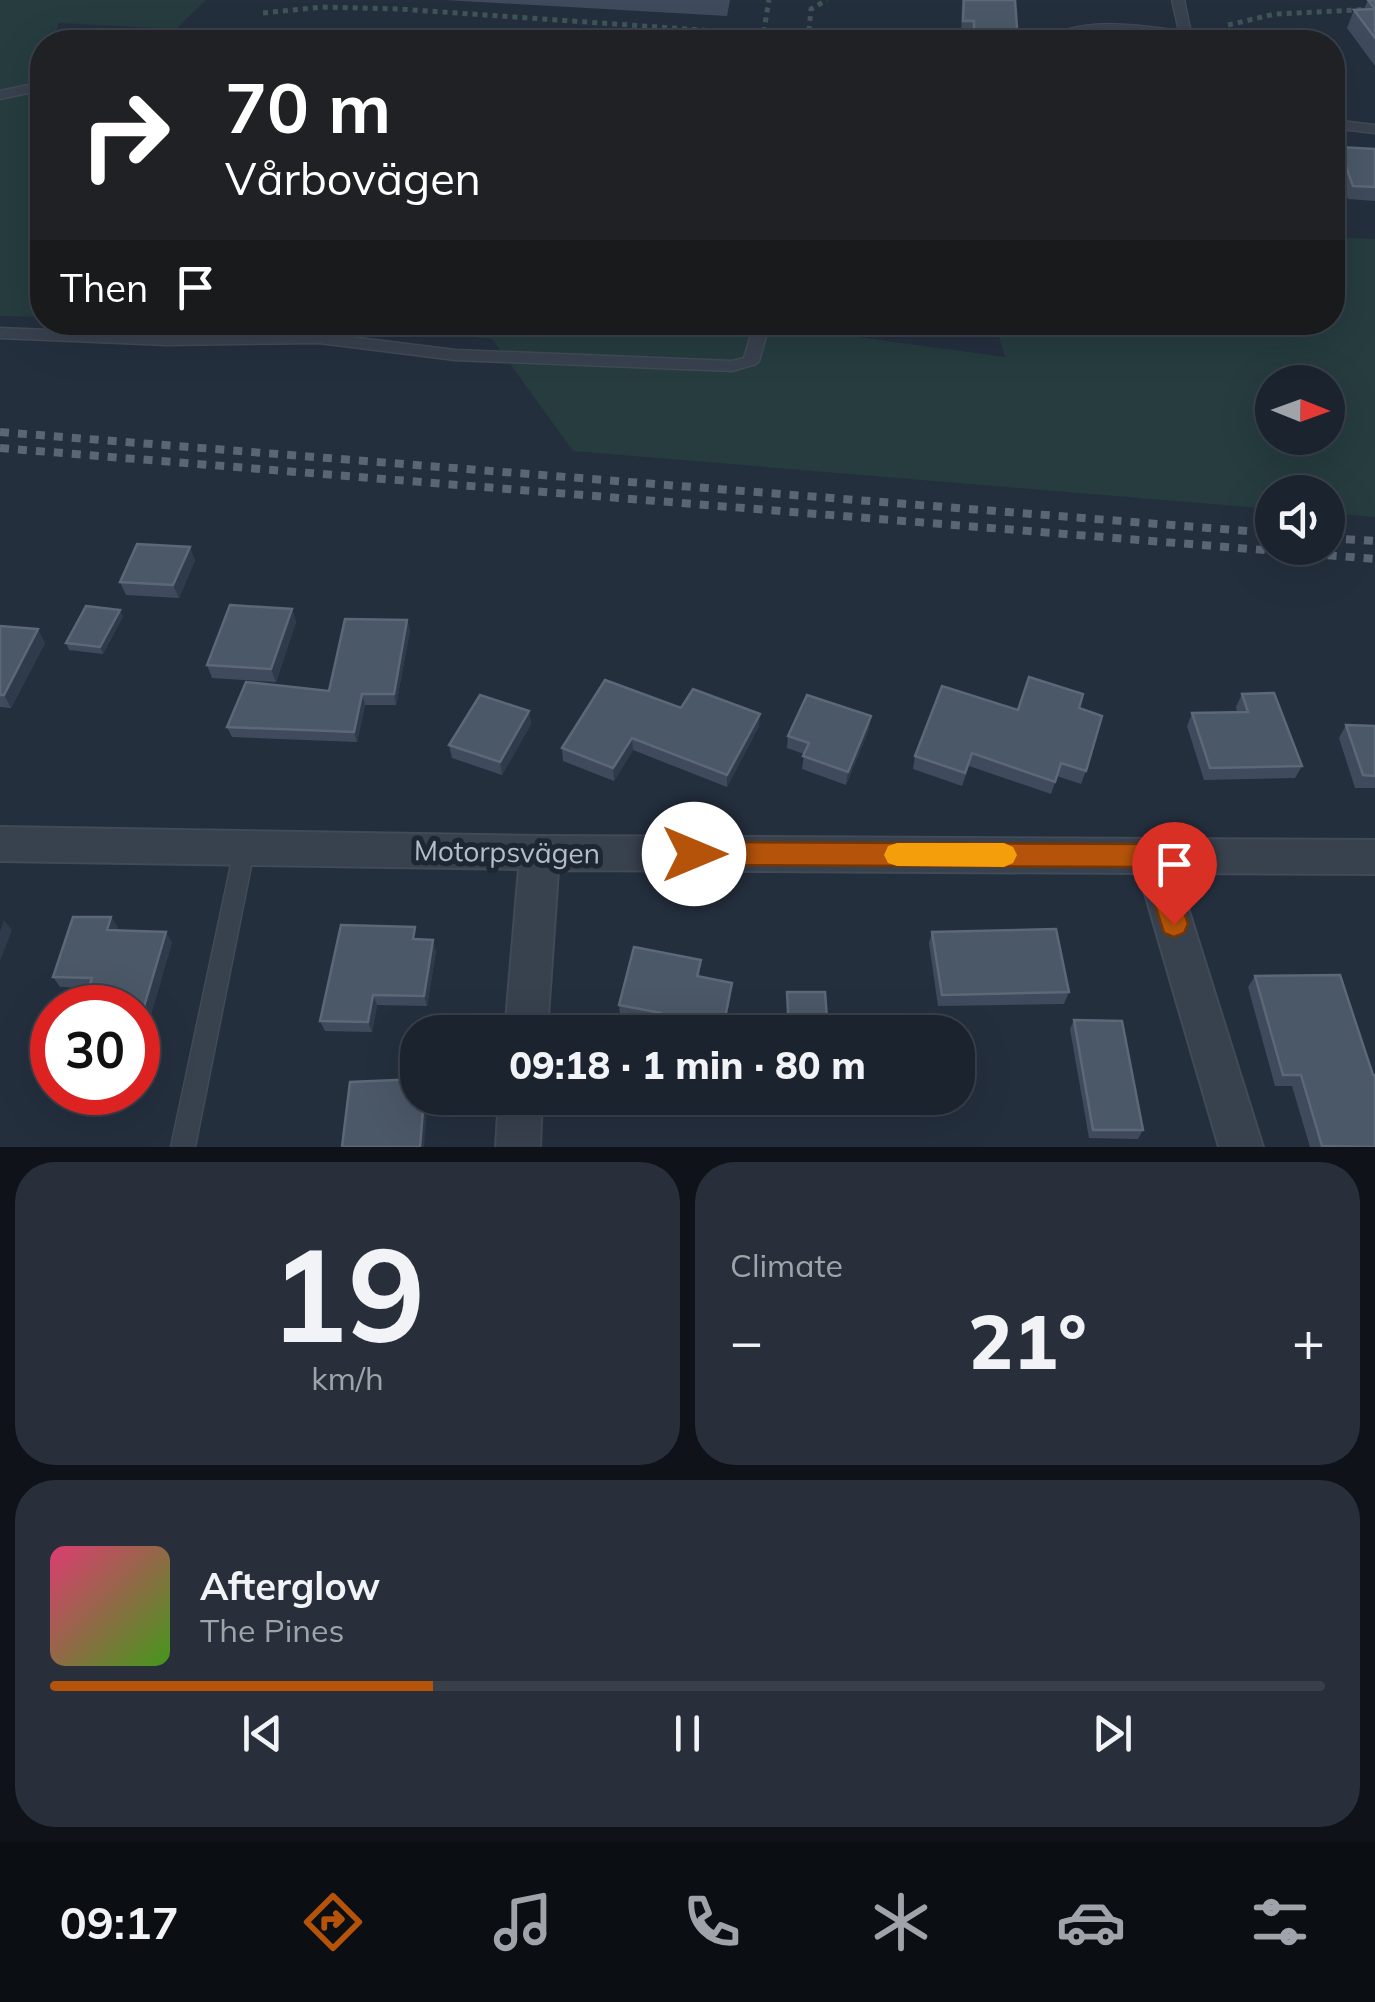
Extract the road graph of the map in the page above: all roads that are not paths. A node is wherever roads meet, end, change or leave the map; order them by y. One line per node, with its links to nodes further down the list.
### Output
1 (1178, 0): 2 (lane)
2 (1190, 30)
3 (30, 88): 4 (lane)
4 (0, 94)
5 (1345, 126): 6 (lane)
6 (1375, 129)
7 (0, 333): 8 (lane)
8 (30, 334)
9 (48, 335): 10 (lane)
10 (760, 335)
11 (0, 844): 12 (street, Motorpsvägen)
12 (246, 846): 13 (street, Motorpsvägen); 18 (lane)
13 (540, 853): 14 (street, Motorpsvägen); 16 (street)
14 (1153, 856): 15 (street, Motorpsvägen); 20 (street)
15 (1375, 857)
16 (527, 1015)
17 (520, 1115): 19 (street)
18 (183, 1147)
19 (518, 1147)
20 (1241, 1147)

